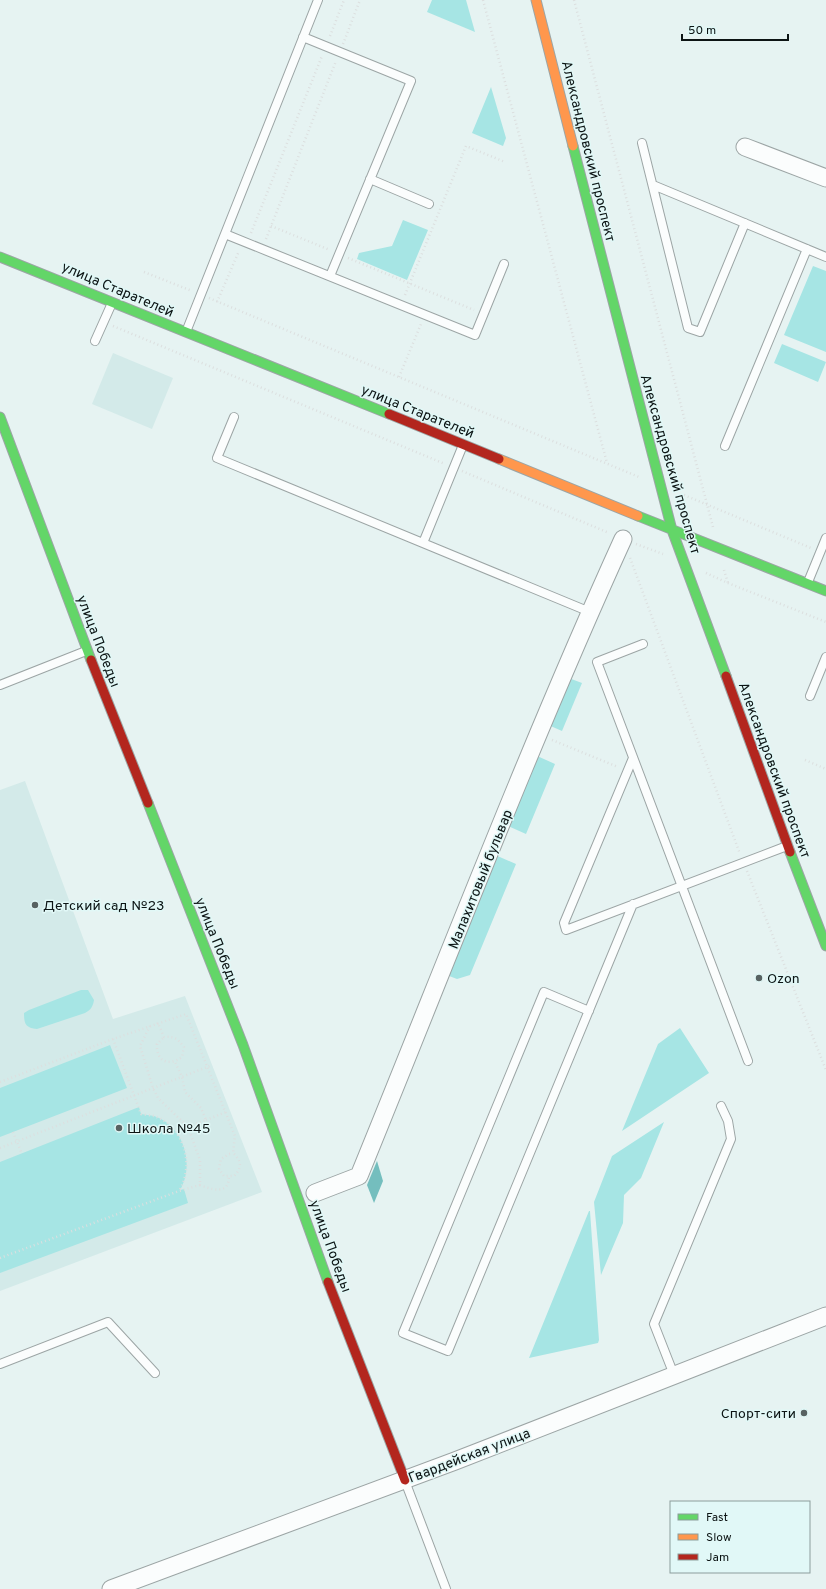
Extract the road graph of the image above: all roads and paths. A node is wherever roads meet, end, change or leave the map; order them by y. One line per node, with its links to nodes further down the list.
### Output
1 (318, 0): 7 (lane)
2 (344, 0): 8 (path)
3 (360, 0): 9 (path)
4 (483, 0): 44 (path)
5 (536, 0): 50 (street, Александровский проспект)
6 (574, 0): 48 (path)
7 (303, 37): 8 (lane); 19 (lane)
8 (326, 46): 9 (lane); 20 (path)
9 (340, 52): 14 (lane); 18 (path)
10 (642, 143): 15 (lane)
11 (745, 147): 13 (street)
12 (505, 162): 29 (path)
13 (826, 178)
14 (370, 179): 16 (lane); 23 (lane)
15 (652, 185): 17 (lane); 17 (lane)
16 (429, 204)
17 (745, 223): 22 (lane)
18 (271, 226): 21 (path); 23 (path)
19 (225, 234): 20 (lane); 30 (lane)
20 (245, 242): 21 (lane); 32 (path)
21 (262, 248): 28 (lane)
22 (807, 248): 24 (lane); 43 (lane)
23 (339, 254): 28 (lane); 29 (path)
24 (826, 256)
25 (0, 257): 31 (street, улица Старателей)
26 (504, 264): 35 (lane)
27 (144, 272): 30 (path)
28 (330, 276): 33 (lane)
29 (409, 283): 33 (path); 35 (path)
30 (201, 295): 32 (path); 37 (lane)
31 (112, 302): 36 (lane); 37 (street, улица Старателей)
32 (218, 302): 39 (path)
33 (400, 305): 34 (lane)
34 (425, 314): 35 (lane); 39 (path)
35 (484, 314)
36 (103, 322): 38 (lane); 45 (path)
37 (186, 333): 42 (street, улица Старателей)
38 (95, 341)
39 (399, 377): 44 (path)
40 (0, 417): 64 (street, улица Победы)
41 (234, 417): 53 (lane)
42 (464, 444): 45 (lane); 50 (street, улица Старателей)
43 (725, 446)
44 (607, 463): 46 (path)
45 (454, 467): 52 (path); 53 (lane)
46 (639, 477)
47 (684, 495): 48 (path)
48 (708, 505): 49 (path); 54 (path)
49 (713, 527)
50 (672, 530): 59 (street, улица Старателей); 73 (street, Александровский проспект)
51 (826, 538): 54 (lane)
52 (623, 539): 55 (path); 61 (street, Малахитовый бульвар); 74 (path)
53 (423, 542): 61 (lane)
54 (820, 552): 59 (lane)
55 (664, 555)
56 (723, 566): 58 (path)
57 (700, 570): 58 (path)
58 (728, 583): 62 (path)
59 (807, 583): 60 (street, улица Старателей)
60 (826, 591)
61 (590, 612): 68 (street, Малахитовый бульвар)
62 (826, 622)
63 (643, 644): 69 (lane)
64 (87, 651): 66 (lane); 110 (street, улица Победы)
65 (826, 658): 67 (lane)
66 (0, 685)
67 (810, 696)
68 (539, 734): 72 (path); 104 (street, Малахитовый бульвар)
69 (633, 758): 72 (lane); 75 (lane)
70 (805, 760): 71 (path)
71 (826, 769)
72 (628, 771): 76 (lane)
73 (788, 846): 74 (lane); 77 (street, Александровский проспект)
74 (743, 862): 75 (lane); 87 (path)
75 (682, 886): 76 (lane); 83 (lane)
76 (633, 904): 78 (lane)
77 (826, 946)
78 (589, 1011): 78 (lane)
79 (158, 1023): 80 (path); 81 (path); 86 (path)
80 (150, 1026): 82 (path); 90 (path)
81 (164, 1037): 84 (path); 84 (path)
82 (113, 1039): 89 (path); 91 (path)
83 (748, 1061)
84 (175, 1062): 88 (path)
85 (212, 1065): 86 (path)
86 (207, 1067): 88 (path); 93 (path)
87 (826, 1070)
88 (182, 1077): 90 (path); 94 (path)
89 (0, 1082)
90 (153, 1088): 91 (path); 95 (path)
91 (135, 1096): 97 (path); 103 (path)
92 (721, 1106): 109 (lane)
93 (226, 1112): 94 (path); 99 (path)
94 (206, 1120): 95 (path)
95 (188, 1127): 102 (path)
96 (13, 1132): 97 (path)
97 (16, 1142): 98 (path); 100 (path)
98 (0, 1148)
99 (233, 1153): 101 (path); 101 (path)
100 (22, 1154)
101 (229, 1176): 102 (path)
102 (200, 1185): 103 (path)
103 (180, 1191): 105 (path)
104 (315, 1193)
105 (0, 1258)
106 (826, 1316): 109 (street, Гвардейская улица)
107 (0, 1364): 108 (lane)
108 (155, 1373)
109 (674, 1376): 110 (street, Гвардейская улица)
110 (405, 1480): 111 (street, Гвардейская улица); 112 (lane)
111 (111, 1589)
112 (446, 1589)

